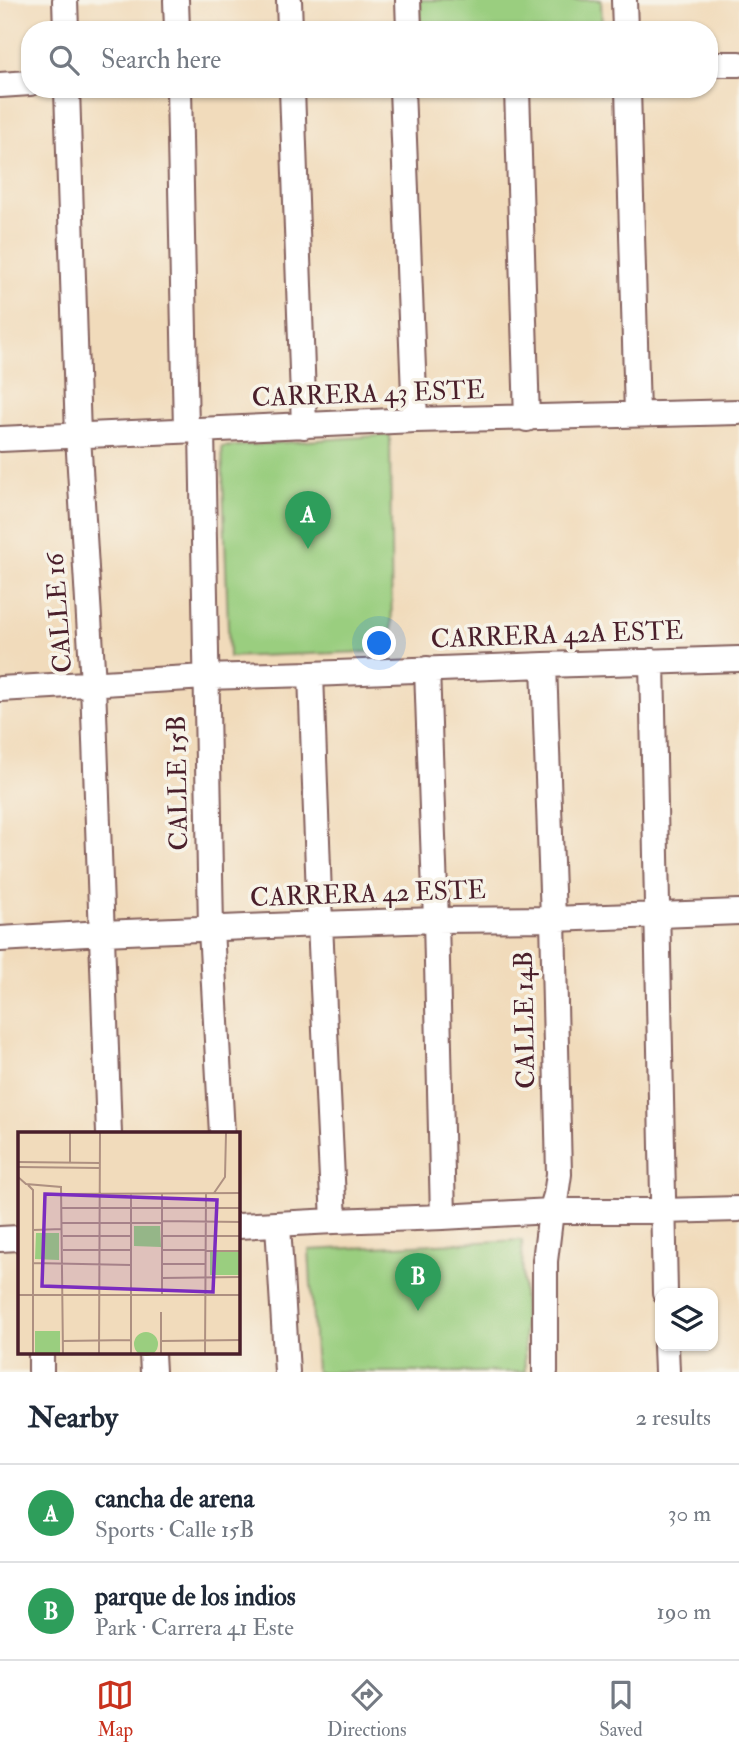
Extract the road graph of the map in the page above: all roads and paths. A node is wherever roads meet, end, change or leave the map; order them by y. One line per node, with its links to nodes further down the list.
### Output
1 (65, 0): 6 (street)
2 (176, 0): 7 (street)
3 (289, 0): 8 (street)
4 (408, 0): 9 (street)
5 (624, 0): 10 (street)
6 (66, 21)
7 (177, 21)
8 (290, 21)
9 (409, 21)
10 (625, 21)
11 (718, 64): 12 (street)
12 (739, 64)
13 (21, 84): 14 (street)
14 (0, 85)
15 (67, 98): 27 (street, CALLE 16)
16 (179, 98): 26 (street, CALLE 15B)
17 (292, 98): 25 (street)
18 (402, 98): 24 (street)
19 (517, 98): 23 (street)
20 (628, 98): 22 (street)
21 (739, 412): 22 (street, CARRERA 43 ESTE)
22 (637, 414): 23 (street, CARRERA 43 ESTE)
23 (527, 419): 24 (street, CARRERA 43 ESTE)
24 (415, 420): 25 (street, CARRERA 43 ESTE)
25 (304, 426): 26 (street, CARRERA 43 ESTE)
26 (194, 430): 27 (street, CARRERA 43 ESTE); 34 (street, CALLE 15B)
27 (78, 436): 28 (street, CARRERA 43 ESTE); 35 (street, CALLE 16)
28 (0, 439)
29 (739, 659): 30 (street, CARRERA 42A ESTE)
30 (652, 661): 31 (street, CARRERA 42A ESTE); 38 (street)
31 (544, 664): 32 (street, CARRERA 42A ESTE); 39 (street, CALLE 14B)
32 (427, 669): 33 (street, CARRERA 42A ESTE); 40 (street)
33 (311, 674): 34 (street, CARRERA 42A ESTE); 41 (street)
34 (206, 677): 35 (street, CARRERA 42A ESTE); 42 (street, CALLE 15B)
35 (93, 684): 36 (street, CARRERA 42A ESTE); 43 (street, CALLE 16)
36 (0, 689)
37 (739, 912): 38 (street, CARRERA 42 ESTE)
38 (658, 915): 39 (street, CARRERA 42 ESTE); 49 (street)
39 (553, 919): 40 (street, CARRERA 42 ESTE); 48 (street, CALLE 14B)
40 (436, 920): 41 (street, CARRERA 42 ESTE); 50 (street)
41 (320, 924): 42 (street, CARRERA 42 ESTE); 51 (street)
42 (211, 929): 43 (street, CARRERA 42 ESTE); 46 (street, CALLE 15B)
43 (103, 933): 44 (street, CARRERA 42 ESTE); 45 (street, CALLE 16)
44 (0, 939)
45 (109, 1132)
46 (222, 1132)
47 (739, 1209): 49 (street)
48 (551, 1211): 49 (street); 50 (street); 63 (street, CALLE 14B)
49 (663, 1211): 56 (street)
50 (443, 1217): 51 (street)
51 (334, 1220): 52 (street)
52 (278, 1225): 53 (street); 62 (street)
53 (240, 1226)
54 (18, 1238): 55 (street)
55 (0, 1239)
56 (665, 1288)
57 (666, 1351): 64 (street)
58 (41, 1354): 60 (street)
59 (152, 1354): 61 (street)
60 (41, 1372)
61 (153, 1372)
62 (286, 1372)
63 (545, 1372)
64 (667, 1372)

